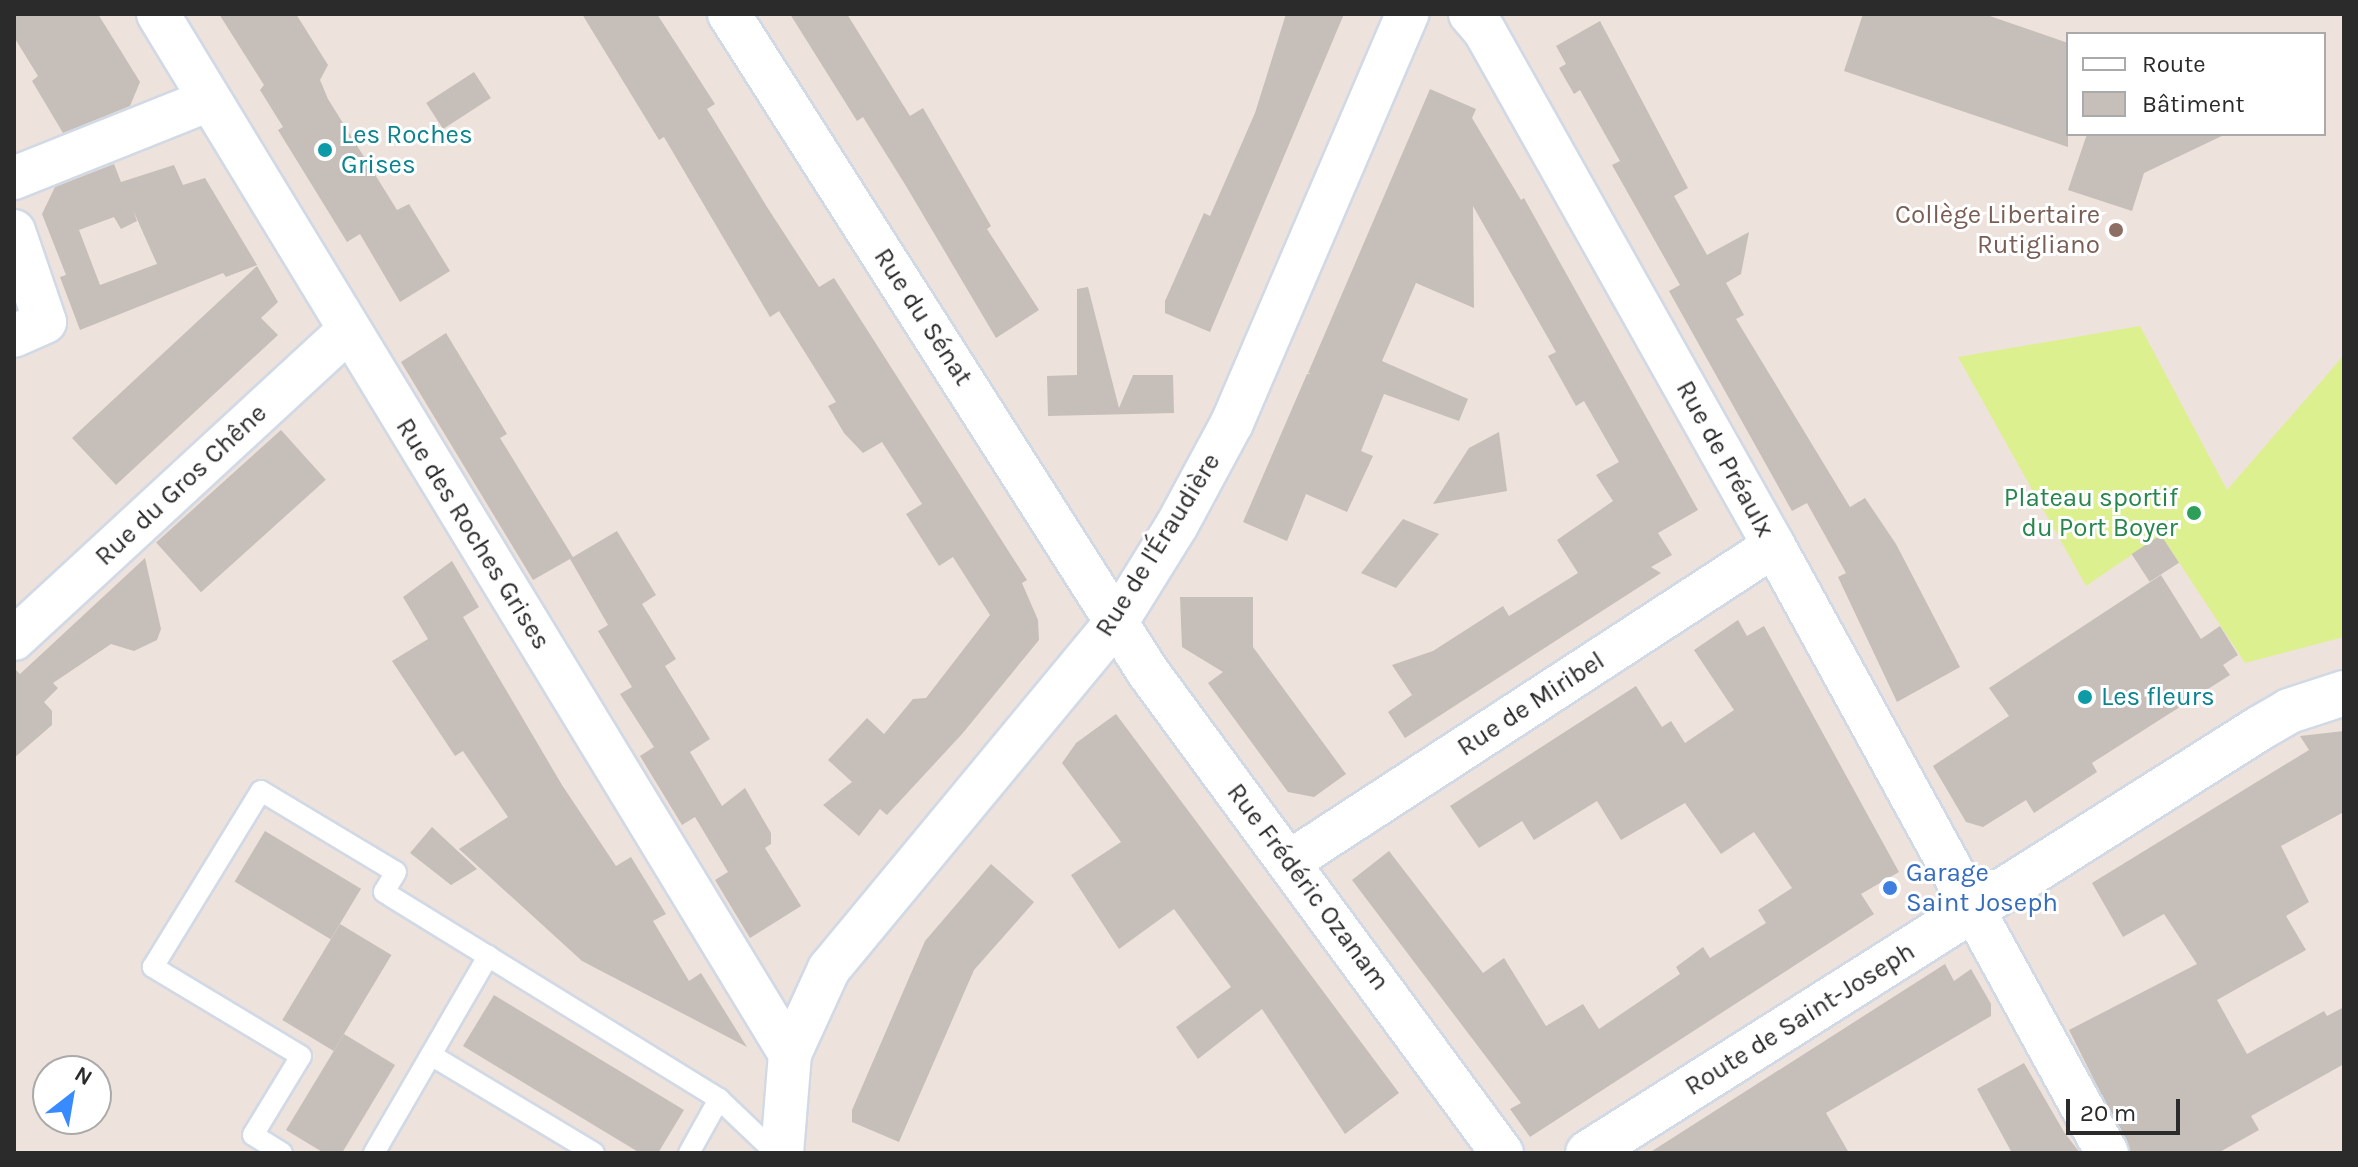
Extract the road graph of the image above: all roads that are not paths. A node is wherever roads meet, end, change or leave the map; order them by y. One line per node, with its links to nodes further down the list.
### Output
1 (158, 14): 5 (street, Rue des Roches Grises)
2 (729, 14): 11 (street, Rue du Sénat)
3 (1407, 14): 11 (street, Rue de l'Éraudière)
4 (1470, 14): 10 (street, Rue de Préaulx)
5 (207, 101): 6 (street); 8 (street, Rue des Roches Grises)
6 (14, 178)
7 (14, 231): 9 (street)
8 (348, 331): 12 (street, Rue du Gros Chêne); 17 (street, Rue des Roches Grises)
9 (14, 336)
10 (1774, 546): 14 (street, Rue de Miribel); 15 (street, Rue de Préaulx)
11 (1118, 620): 14 (street, Rue Frédéric Ozanam); 17 (street, Rue de l'Éraudière)
12 (14, 639)
13 (2344, 693): 15 (street, Route de Saint-Joseph)
14 (1289, 862): 25 (street, Rue Frédéric Ozanam)
15 (1974, 909): 26 (street, Route de Saint-Joseph); 27 (street, Rue de Préaulx)
16 (488, 956): 18 (lane); 19 (lane); 20 (lane)
17 (790, 1054): 24 (street, Rue de l'Éraudière)
18 (431, 1055): 21 (lane); 22 (lane)
19 (719, 1099): 23 (lane); 24 (lane)
20 (282, 1153)
21 (374, 1153)
22 (594, 1153)
23 (689, 1153)
24 (779, 1153)
25 (1502, 1153)
26 (1588, 1153)
27 (2107, 1153)

